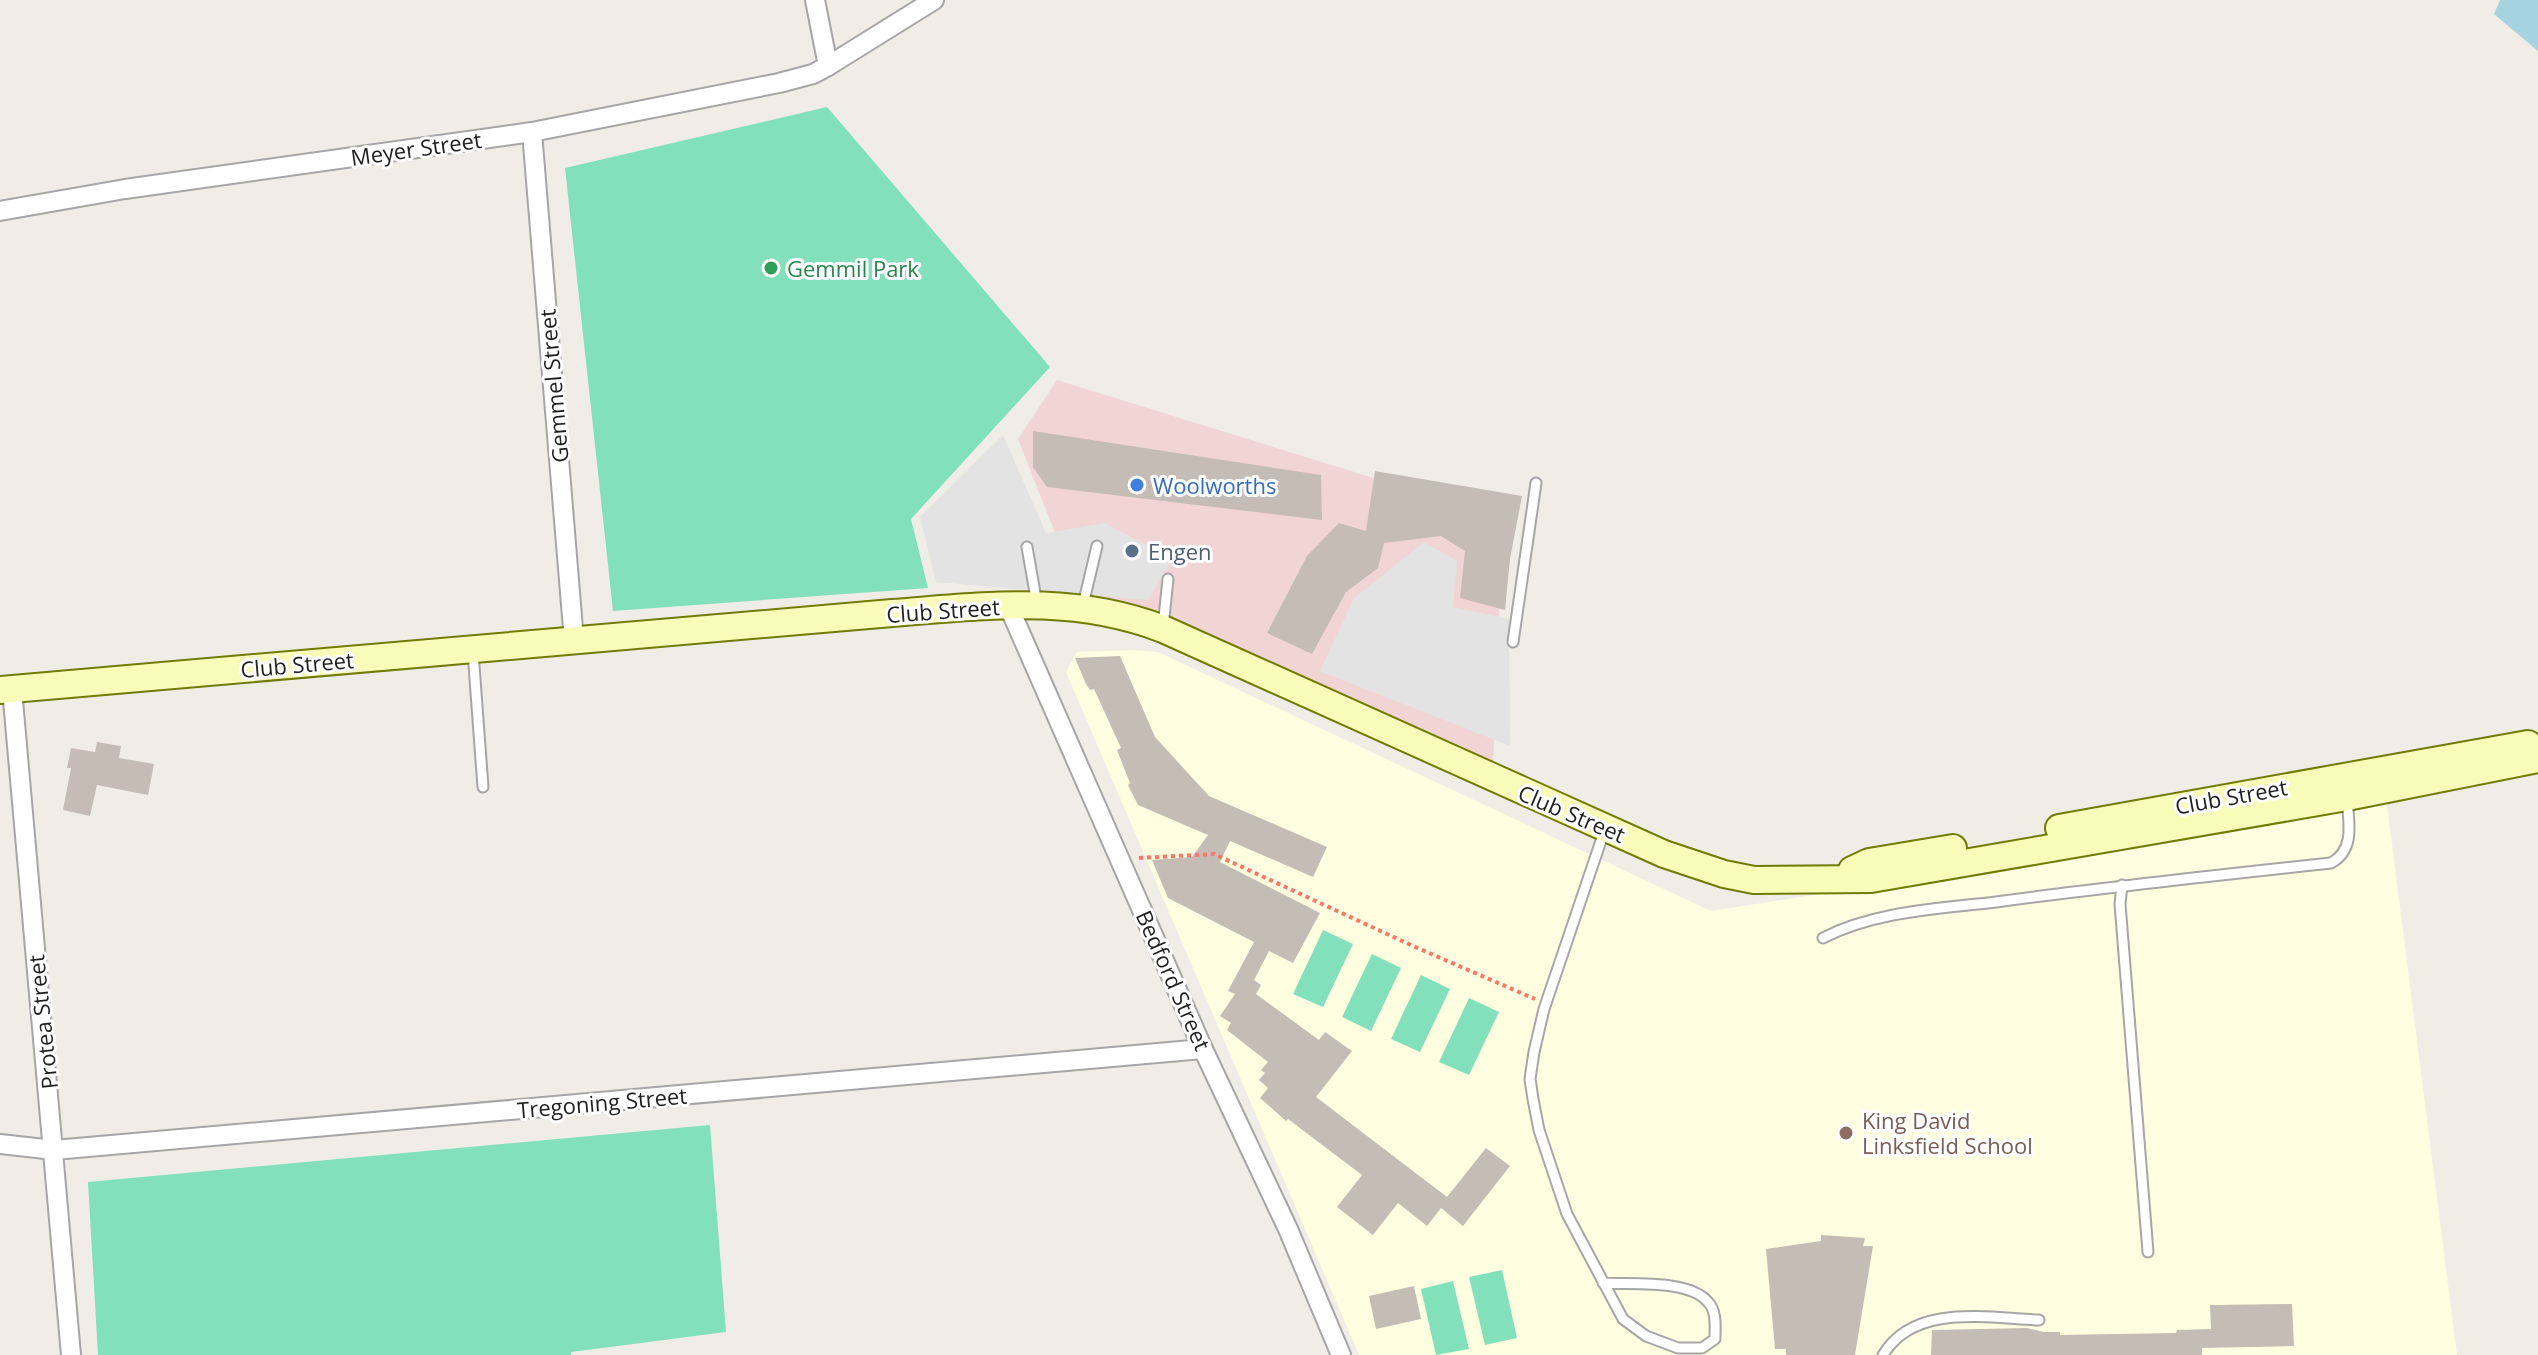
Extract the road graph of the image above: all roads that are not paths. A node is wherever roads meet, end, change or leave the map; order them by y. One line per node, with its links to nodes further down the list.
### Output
1 (815, 0): 3 (street)
2 (934, 0): 3 (street, Meyer Street)
3 (828, 66): 4 (street, Meyer Street)
4 (532, 132): 5 (street, Meyer Street); 14 (street, Gemmel Street)
5 (0, 211)
6 (1536, 483): 15 (lane)
7 (1097, 546): 12 (lane)
8 (1027, 547): 10 (lane)
9 (1168, 579): 13 (lane)
10 (1037, 604): 11 (main road, Club Street); 12 (main road, Club Street)
11 (1008, 605): 14 (main road, Club Street); 25 (street, Bedford Street)
12 (1082, 608): 13 (main road, Club Street)
13 (1163, 629): 22 (main road, Club Street)
14 (574, 641): 16 (main road, Club Street)
15 (1513, 642)
16 (473, 649): 17 (main road, Club Street); 21 (lane)
17 (6, 690): 27 (street, Protea Street)
18 (2538, 742): 20 (main road, Club Street)
19 (2538, 759): 20 (main road, Club Street)
20 (2346, 786): 22 (main road, Club Street); 23 (lane)
21 (483, 787)
22 (1606, 827): 29 (lane)
23 (2122, 885): 24 (lane); 28 (lane)
24 (1823, 938)
25 (1203, 1049): 27 (street, Tregoning Street); 32 (street, Bedford Street)
26 (0, 1144): 27 (street, Tregoning Street)
27 (54, 1150): 31 (street, Protea Street)
28 (2148, 1252)
29 (1603, 1283): 29 (lane)
30 (2039, 1320): 33 (lane)
31 (71, 1355)
32 (1341, 1355)
33 (1883, 1355)

